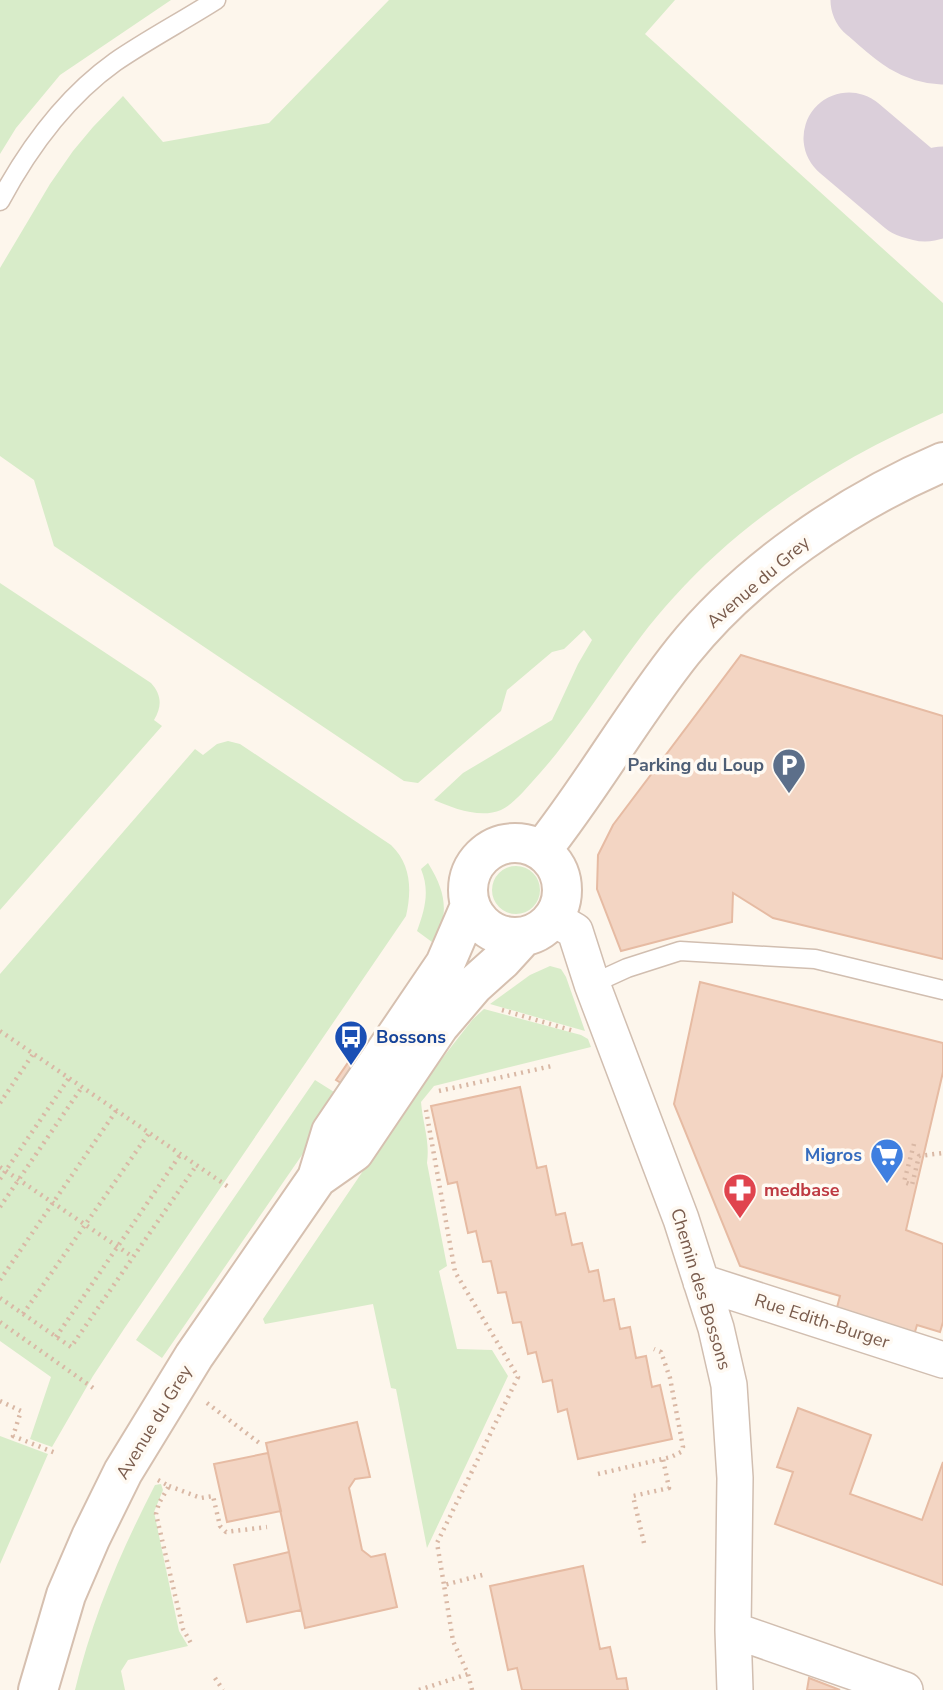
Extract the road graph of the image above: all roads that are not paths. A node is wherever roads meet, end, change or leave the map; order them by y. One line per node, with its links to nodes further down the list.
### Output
1 (216, 0): 2 (lane)
2 (0, 201)
3 (943, 462): 4 (street, Avenue du Grey)
4 (541, 851): 5 (street); 6 (street)
5 (470, 906): 6 (street); 9 (street, Avenue du Grey)
6 (538, 927): 7 (street, Chemin des Bossons); 9 (street, Avenue du Grey)
7 (592, 984): 8 (lane); 10 (street, Chemin des Bossons)
8 (943, 990)
9 (317, 1178): 13 (street, Avenue du Grey)
10 (701, 1282): 11 (street, Rue Edith-Burger); 12 (street, Chemin des Bossons)
11 (943, 1360)
12 (733, 1630): 14 (street, Chemin des Bossons); 15 (street)
13 (38, 1690)
14 (735, 1690)
15 (905, 1690)

